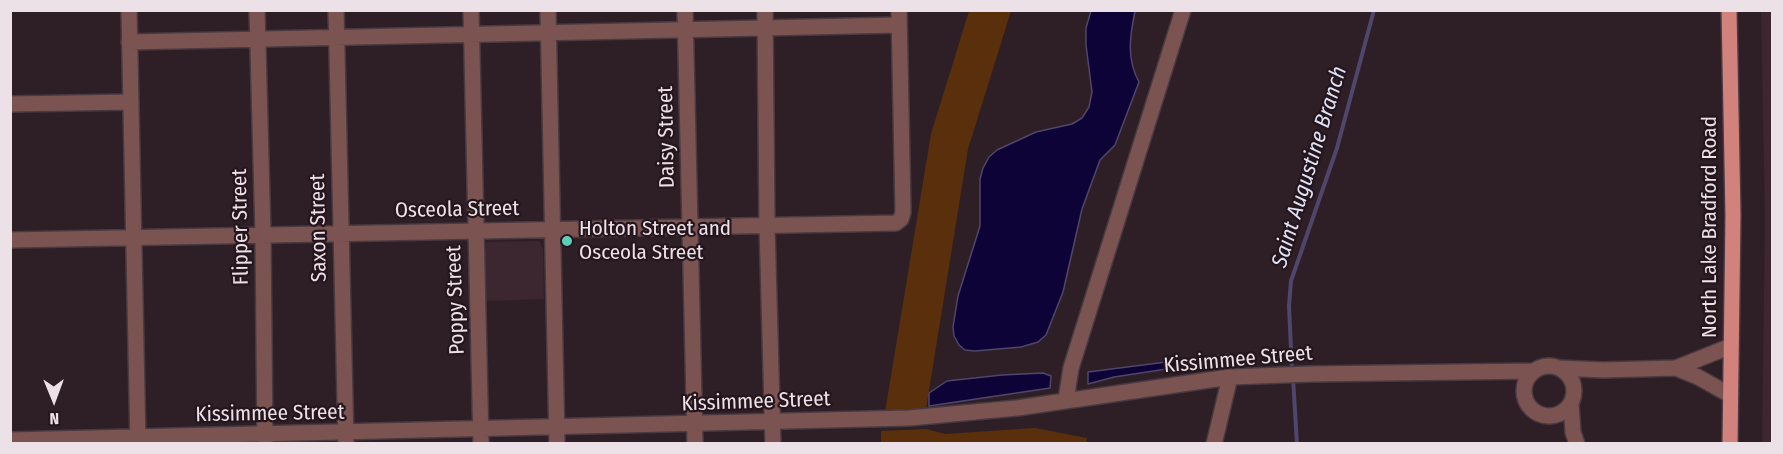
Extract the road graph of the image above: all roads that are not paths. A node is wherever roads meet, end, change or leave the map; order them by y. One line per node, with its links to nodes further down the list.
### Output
1 (129, 10): 17 (street)
2 (256, 10): 16 (street, Flipper Street)
3 (336, 10): 15 (street, Saxon Street)
4 (471, 10): 14 (street, Poppy Street)
5 (548, 10): 13 (street)
6 (685, 10): 12 (street, Daisy Street)
7 (765, 10): 11 (street)
8 (1183, 10): 37 (street)
9 (1729, 10): 28 (main road, North Lake Bradford Road)
10 (899, 18): 11 (street); 20 (street, Osceola Street)
11 (766, 27): 12 (street); 20 (street)
12 (686, 29): 13 (street); 21 (street, Daisy Street)
13 (548, 32): 14 (street); 22 (street)
14 (472, 34): 15 (street); 23 (street, Poppy Street)
15 (336, 37): 16 (street); 24 (street, Saxon Street)
16 (257, 39): 17 (street); 25 (street, Flipper Street)
17 (129, 42): 18 (street)
18 (131, 102): 19 (street); 26 (street)
19 (10, 104)
20 (767, 225): 21 (street, Osceola Street); 40 (street)
21 (690, 227): 22 (street, Osceola Street); 41 (street, Daisy Street)
22 (553, 229): 23 (street, Osceola Street); 42 (street)
23 (475, 230): 24 (street, Osceola Street); 43 (street, Poppy Street)
24 (340, 233): 25 (street, Osceola Street); 44 (street, Saxon Street)
25 (263, 235): 26 (street, Osceola Street); 46 (street, Flipper Street)
26 (134, 237): 27 (street, Osceola Street); 48 (street)
27 (10, 240)
28 (1731, 346): 30 (street); 36 (main road, North Lake Bradford Road)
29 (1559, 368): 31 (street); 33 (street); 38 (street)
30 (1676, 368): 31 (street); 36 (street)
31 (1603, 370): 38 (street)
32 (1499, 371): 33 (street, Kissimmee Street); 34 (street, Kissimmee Street); 35 (street)
33 (1534, 371): 35 (street)
34 (1230, 377): 37 (street, Kissimmee Street); 52 (street)
35 (1524, 395): 39 (street)
36 (1730, 395): 53 (main road, North Lake Bradford Road)
37 (1066, 400): 40 (street, Kissimmee Street)
38 (1573, 400): 39 (street); 45 (street)
39 (1549, 417): 45 (street)
40 (773, 423): 41 (street, Kissimmee Street); 51 (street)
41 (695, 424): 42 (street, Kissimmee Street); 50 (street, Daisy Street)
42 (557, 428): 43 (street, Kissimmee Street); 49 (street)
43 (481, 436): 44 (street, Kissimmee Street)
44 (346, 438): 46 (street, Kissimmee Street)
45 (1575, 438)
46 (265, 439): 48 (street, Kissimmee Street)
47 (10, 440): 48 (street, Kissimmee Street)
48 (138, 441)
49 (557, 444)
50 (695, 444)
51 (773, 444)
52 (1214, 444)
53 (1730, 444)

